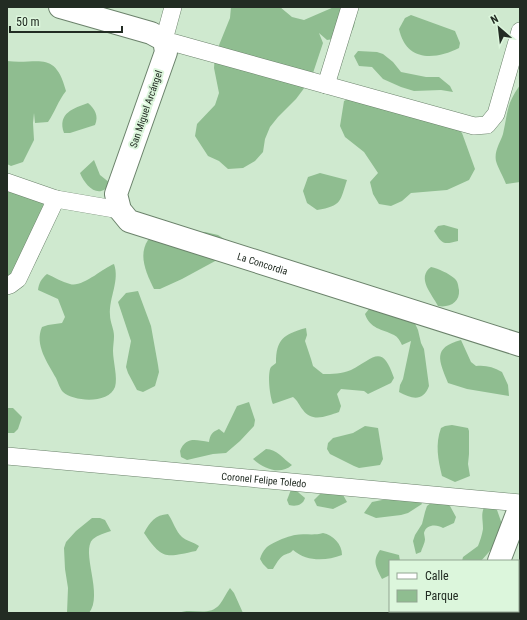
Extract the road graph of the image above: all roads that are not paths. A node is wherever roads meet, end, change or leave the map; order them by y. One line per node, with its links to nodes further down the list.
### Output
1 (60, 7): 5 (main road)
2 (173, 7): 5 (street, San Miguel Arcángel)
3 (350, 7): 6 (street)
4 (520, 31): 6 (street)
5 (164, 40): 6 (street); 9 (main road, San Miguel Arcángel)
6 (326, 85)
7 (7, 182): 8 (street, La Concordia)
8 (56, 198): 9 (street, La Concordia); 10 (street)
9 (120, 210): 11 (main road, La Concordia)
10 (7, 286)
11 (520, 345)
12 (7, 456): 13 (street, Coronel Felipe Toledo)
13 (520, 503)
14 (520, 506): 15 (main road)
15 (499, 560)

